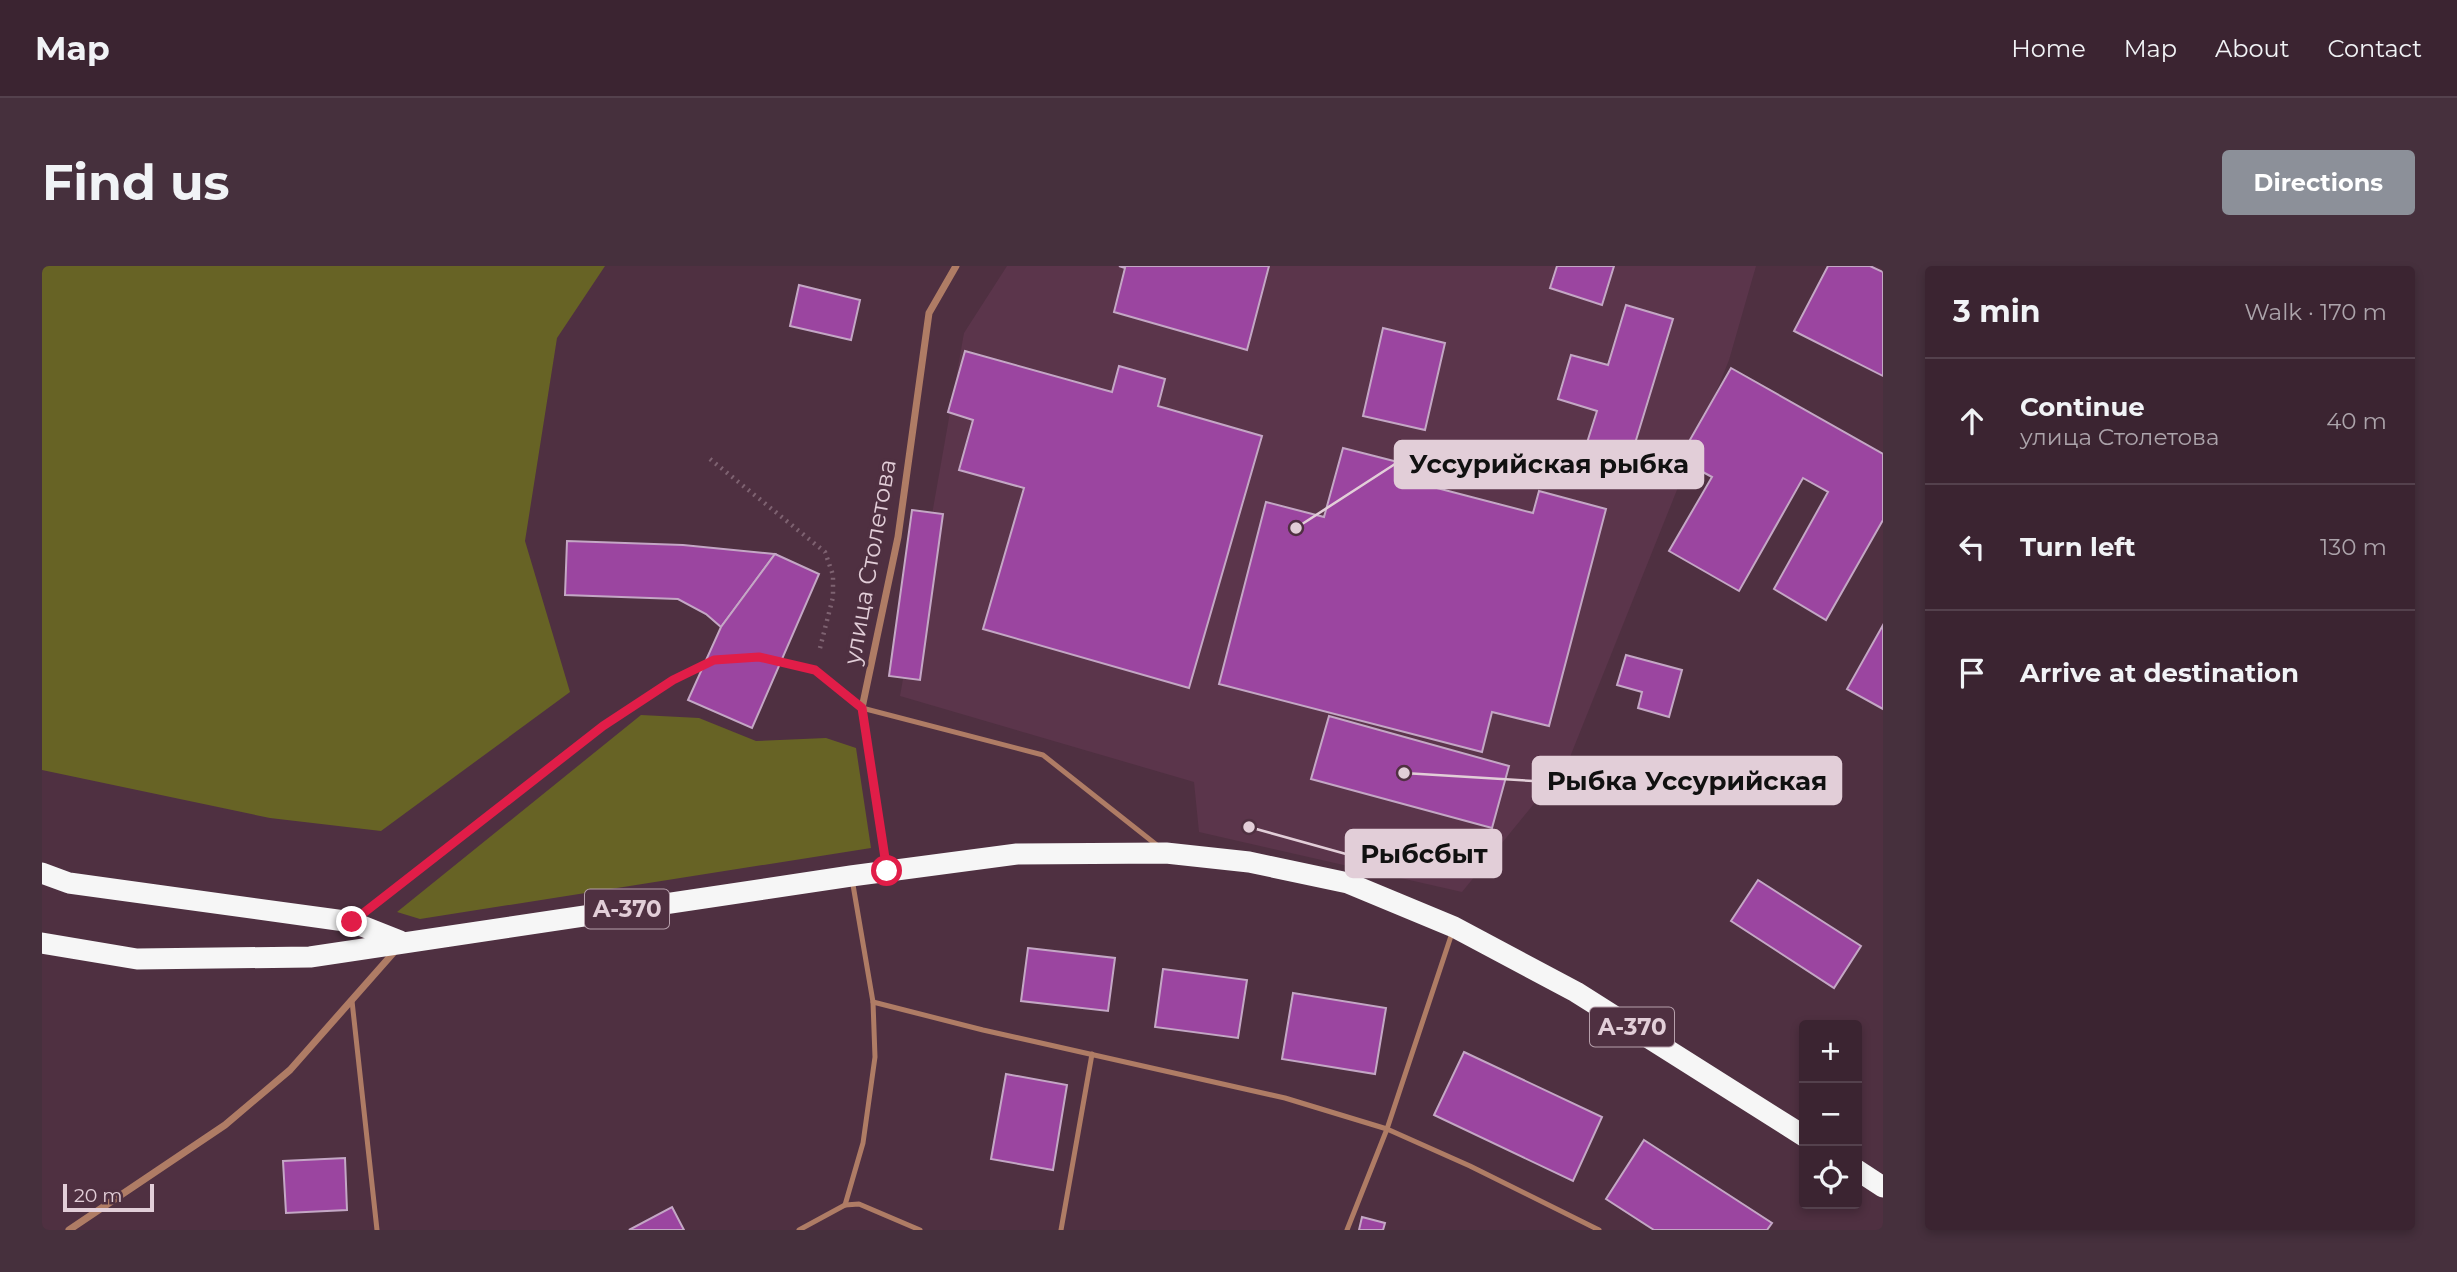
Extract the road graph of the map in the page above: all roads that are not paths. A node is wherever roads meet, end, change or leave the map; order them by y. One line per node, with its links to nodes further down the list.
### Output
1 (956, 266): 2 (street, улица Столетова)
2 (862, 708): 3 (lane); 4 (street, улица Столетова); 7 (lane)
3 (1166, 853): 4 (highway, А-370); 8 (highway, А-370)
4 (887, 871): 6 (highway, А-370)
5 (42, 873): 7 (highway)
6 (851, 876): 9 (highway, А-370); 12 (lane)
7 (352, 922): 9 (highway)
8 (1454, 927): 14 (lane); 15 (highway, А-370)
9 (402, 942): 10 (highway, А-370); 11 (street)
10 (42, 943)
11 (352, 1002): 19 (street); 20 (lane)
12 (873, 1002): 13 (lane); 18 (lane)
13 (1093, 1054): 14 (lane); 23 (lane)
14 (1387, 1129): 24 (lane); 25 (lane)
15 (1799, 1133)
16 (1862, 1173): 17 (highway)
17 (1883, 1187)
18 (845, 1205): 21 (lane); 22 (lane)
19 (69, 1230)
20 (377, 1230)
21 (799, 1230)
22 (920, 1230)
23 (1061, 1230)
24 (1347, 1230)
25 (1598, 1230)

